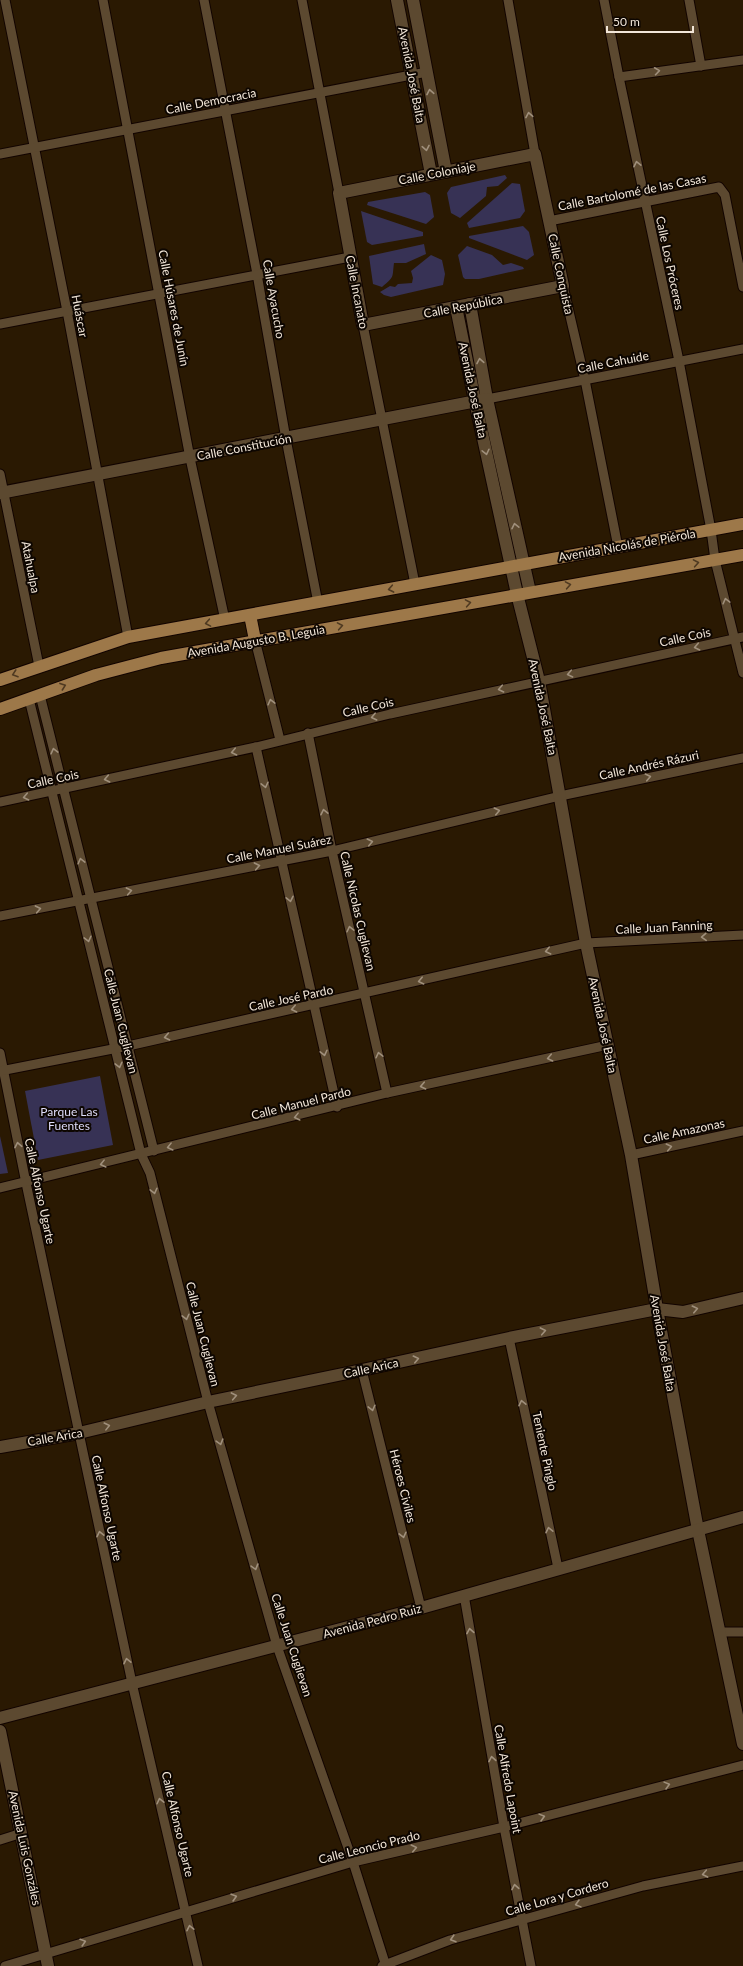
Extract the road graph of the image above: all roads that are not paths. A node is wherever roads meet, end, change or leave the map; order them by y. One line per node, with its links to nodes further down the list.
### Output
1 (5, 0): 18 (street, Huáscar)
2 (103, 0): 17 (street, Calle Húsares de Junín)
3 (204, 0): 16 (street, Calle Ayacucho)
4 (302, 0): 15 (street, Calle Incanato)
5 (398, 0): 13 (street, Avenida José Balta)
6 (413, 0): 12 (street, Avenida José Balta)
7 (508, 0): 20 (street, Calle Conquista, one-way to 7)
8 (604, 0): 14 (street, Calle Los Próceres)
9 (689, 0): 11 (street)
10 (743, 60): 11 (street)
11 (701, 66): 14 (street, one-way to 11)
12 (427, 72): 13 (street, Calle Democracia); 21 (street, Avenida José Balta, one-way to 12)
13 (412, 76): 15 (street, Calle Democracia); 22 (street, Avenida José Balta, one-way to 22)
14 (619, 77): 24 (street, Calle Los Próceres, one-way to 14)
15 (320, 93): 16 (street, Calle Democracia); 23 (street, Calle Incanato)
16 (225, 110): 17 (street, Calle Democracia); 27 (street, Calle Ayacucho)
17 (127, 130): 18 (street, Calle Democracia); 30 (street, Calle Húsares de Junín)
18 (34, 148): 19 (street, Calle Democracia); 33 (street, Huáscar)
19 (0, 154)
20 (535, 154): 21 (street, Calle Coloniaje); 25 (street, Calle Conquista)
21 (446, 172): 22 (street, Calle Coloniaje)
22 (431, 174): 23 (street, Calle Coloniaje)
23 (339, 193): 26 (street, Calle Incanato)
24 (645, 202): 25 (street, Calle Bartolomé de las Casas); 29 (street, Calle Bartolomé de las Casas); 37 (street, Calle Los Próceres)
25 (550, 220): 28 (street, Calle Conquista)
26 (350, 257): 27 (street); 35 (street, Calle Incanato)
27 (258, 274): 30 (street); 42 (street, Calle Ayacucho)
28 (563, 286): 31 (street, Calle República); 38 (street, Calle Conquista)
29 (743, 287)
30 (159, 293): 33 (street); 43 (street, Calle Húsares de Junín)
31 (470, 304): 32 (street, Calle República); 39 (street, Avenida José Balta, one-way to 31)
32 (456, 307): 35 (street, Calle República); 40 (street, Avenida José Balta)
33 (67, 311): 34 (street); 45 (street, Huáscar)
34 (0, 324)
35 (363, 325): 41 (street, Calle Incanato)
36 (743, 349): 37 (street, Calle Cahuide)
37 (679, 361): 38 (street, Calle Cahuide); 48 (street, Calle Los Próceres)
38 (585, 380): 39 (street, Calle Cahuide); 49 (street, Calle Conquista)
39 (488, 399): 40 (street, Calle Constitución); 52 (street, Avenida José Balta, one-way to 39)
40 (475, 401): 41 (street, Calle Constitución); 53 (street, Avenida José Balta, one-way to 53)
41 (382, 420): 42 (street, Calle Constitución); 54 (street, Calle Incanato)
42 (286, 439): 43 (street, Calle Constitución); 57 (street, Calle Ayacucho)
43 (190, 458): 45 (street, Calle Constitución); 59 (street, Calle Húsares de Junín)
44 (0, 474): 46 (street, Atahualpa)
45 (96, 475): 46 (street, Calle Constitución); 60 (street, Huáscar)
46 (2, 493): 63 (street, Atahualpa)
47 (743, 524): 48 (main road, Avenida Nicolás de Piérola)
48 (711, 530): 49 (main road, Avenida Nicolás de Piérola); 51 (street, Calle Los Próceres)
49 (618, 547): 52 (main road, Avenida Nicolás de Piérola)
50 (743, 555): 51 (main road)
51 (715, 560): 55 (main road, one-way to 51); 61 (street, Calle Los Próceres, one-way to 51)
52 (524, 564): 53 (main road, Avenida Nicolás de Piérola); 55 (street, Avenida José Balta)
53 (512, 566): 54 (main road); 56 (street, Avenida José Balta)
54 (415, 584): 57 (main road, one-way to 57)
55 (530, 592): 56 (main road)
56 (517, 594): 62 (main road, Avenida Augusto B. Leguia, one-way to 56); 66 (street, Avenida José Balta)
57 (318, 603): 58 (main road)
58 (250, 615): 59 (main road); 62 (main road)
59 (225, 620): 60 (main road, one-way to 60)
60 (128, 637): 63 (main road)
61 (739, 638): 64 (street, Calle Los Próceres); 66 (street, Calle Cois, one-way to 66)
62 (256, 640): 67 (main road, Avenida Augusto B. Leguia, one-way to 62); 70 (street, one-way to 62)
63 (39, 666): 65 (main road, one-way to 65)
64 (743, 673)
65 (0, 680)
66 (539, 681): 69 (street, Calle Cois, one-way to 69); 75 (street, Avenida José Balta)
67 (34, 697): 68 (main road, Avenida Augusto B. Leguia); 73 (street, Calle Juan Cuglievan, one-way to 67); 74 (street, Calle Juan Cuglievan)
68 (0, 709)
69 (308, 733): 70 (street, Calle Cois); 77 (street, Calle Nicolas Cuglievan, one-way to 69)
70 (280, 740): 71 (street, Calle Cois)
71 (256, 747): 73 (street, Calle Cois, one-way to 73); 78 (street, one-way to 78)
72 (743, 758): 75 (street, Calle Andrés Rázuri, one-way to 72)
73 (64, 789): 74 (street, Calle Cois); 79 (street, Calle Juan Cuglievan, one-way to 73)
74 (52, 792): 76 (street, Calle Cois, one-way to 76); 80 (street, Calle Juan Cuglievan)
75 (560, 796): 77 (street, Calle Manuel Suárez, one-way to 75); 83 (street, Avenida José Balta)
76 (0, 802)
77 (332, 851): 78 (street, Calle Manuel Suárez); 84 (street, Calle Nicolas Cuglievan, one-way to 77)
78 (282, 861): 79 (street, Calle Manuel Suárez, one-way to 78); 85 (street, one-way to 85)
79 (91, 898): 80 (street, Calle Manuel Suárez); 86 (street, Calle Juan Cuglievan)
80 (79, 901): 81 (street, Calle Manuel Suárez, one-way to 80); 88 (street, Calle Juan Cuglievan, one-way to 88)
81 (0, 916)
82 (743, 935): 83 (street, Calle Juan Fanning, one-way to 83)
83 (586, 943): 84 (street, Calle José Pardo, one-way to 84); 87 (street, Avenida José Balta)
84 (365, 994): 85 (street, Calle José Pardo); 91 (street, Calle Nicolas Cuglievan, one-way to 84)
85 (314, 1005): 86 (street, Calle José Pardo, one-way to 86); 92 (street, one-way to 92)
86 (128, 1046): 88 (street, Calle José Pardo); 94 (street, Calle Juan Cuglievan)
87 (608, 1046): 91 (street, Calle Manuel Pardo, one-way to 91); 96 (street, Avenida José Balta)
88 (115, 1048): 90 (street, Calle José Pardo); 95 (street, Calle Juan Cuglievan, one-way to 95)
89 (0, 1054): 90 (street, Calle Alfonso Ugarte)
90 (2, 1070): 97 (street, Calle Alfonso Ugarte, one-way to 90)
91 (387, 1094): 92 (street, Calle Manuel Pardo)
92 (336, 1107): 94 (street, Calle Manuel Pardo, one-way to 94)
93 (743, 1131): 96 (street, Calle Amazonas, one-way to 93)
94 (154, 1151): 95 (street, Calle Manuel Pardo)
95 (141, 1154): 97 (street, Calle Manuel Pardo, one-way to 97); 103 (street, Calle Juan Cuglievan, one-way to 103)
96 (631, 1155): 100 (street, Avenida José Balta)
97 (26, 1183): 98 (street, Calle Manuel Pardo); 104 (street, Calle Alfonso Ugarte)
98 (0, 1188)
99 (743, 1298): 100 (street, Calle Arica, one-way to 99)
100 (657, 1309): 101 (street, Calle Arica, one-way to 100); 107 (street, Avenida José Balta)
101 (508, 1338): 102 (street, Calle Arica, one-way to 101); 108 (street, Teniente Pinglo, one-way to 101)
102 (362, 1370): 103 (street, Calle Arica, one-way to 102); 110 (street, Héroes Civiles, one-way to 110)
103 (208, 1402): 104 (street, Calle Arica, one-way to 103); 113 (street, Calle Juan Cuglievan, one-way to 113)
104 (79, 1433): 105 (street, Calle Arica); 114 (street, Calle Alfonso Ugarte, one-way to 104)
105 (0, 1447)
106 (743, 1517): 107 (street, Avenida Pedro Ruiz)
107 (698, 1530): 108 (street, Avenida Pedro Ruiz); 111 (street, Avenida José Balta)
108 (558, 1568): 109 (street, Avenida Pedro Ruiz)
109 (464, 1595): 110 (street, Avenida Pedro Ruiz); 119 (street, Calle Alfredo Lapoint, one-way to 109)
110 (421, 1608): 113 (street, Avenida Pedro Ruiz)
111 (720, 1632): 112 (street); 117 (street, Avenida José Balta)
112 (743, 1632)
113 (277, 1646): 114 (street, Avenida Pedro Ruiz); 122 (street, Calle Juan Cuglievan)
114 (132, 1683): 115 (street, Avenida Pedro Ruiz); 124 (street, Calle Alfonso Ugarte, one-way to 114)
115 (0, 1718)
116 (0, 1731): 120 (street, Avenida Luis Gonzáles)
117 (743, 1744)
118 (743, 1765): 119 (street, Calle Leoncio Prado, one-way to 118)
119 (504, 1827): 122 (street, Calle Leoncio Prado, one-way to 119); 125 (street, Calle Alfredo Lapoint, one-way to 119)
120 (22, 1833): 121 (street); 126 (street, Avenida Luis Gonzáles)
121 (0, 1840)
122 (353, 1862): 124 (street, Calle Leoncio Prado, one-way to 122); 129 (street, Calle Juan Cuglievan)
123 (743, 1866): 125 (street, Calle Lora y Cordero, one-way to 125)
124 (186, 1911): 126 (street, Calle Leoncio Prado, one-way to 124); 128 (street, Calle Alfonso Ugarte, one-way to 124)
125 (521, 1920): 129 (street, Calle Lora y Cordero, one-way to 129); 130 (street, Calle Alfredo Lapoint)
126 (47, 1960): 127 (street, Calle Leoncio Prado)
127 (5, 1966)
128 (198, 1966)
129 (384, 1966)
130 (531, 1966)

